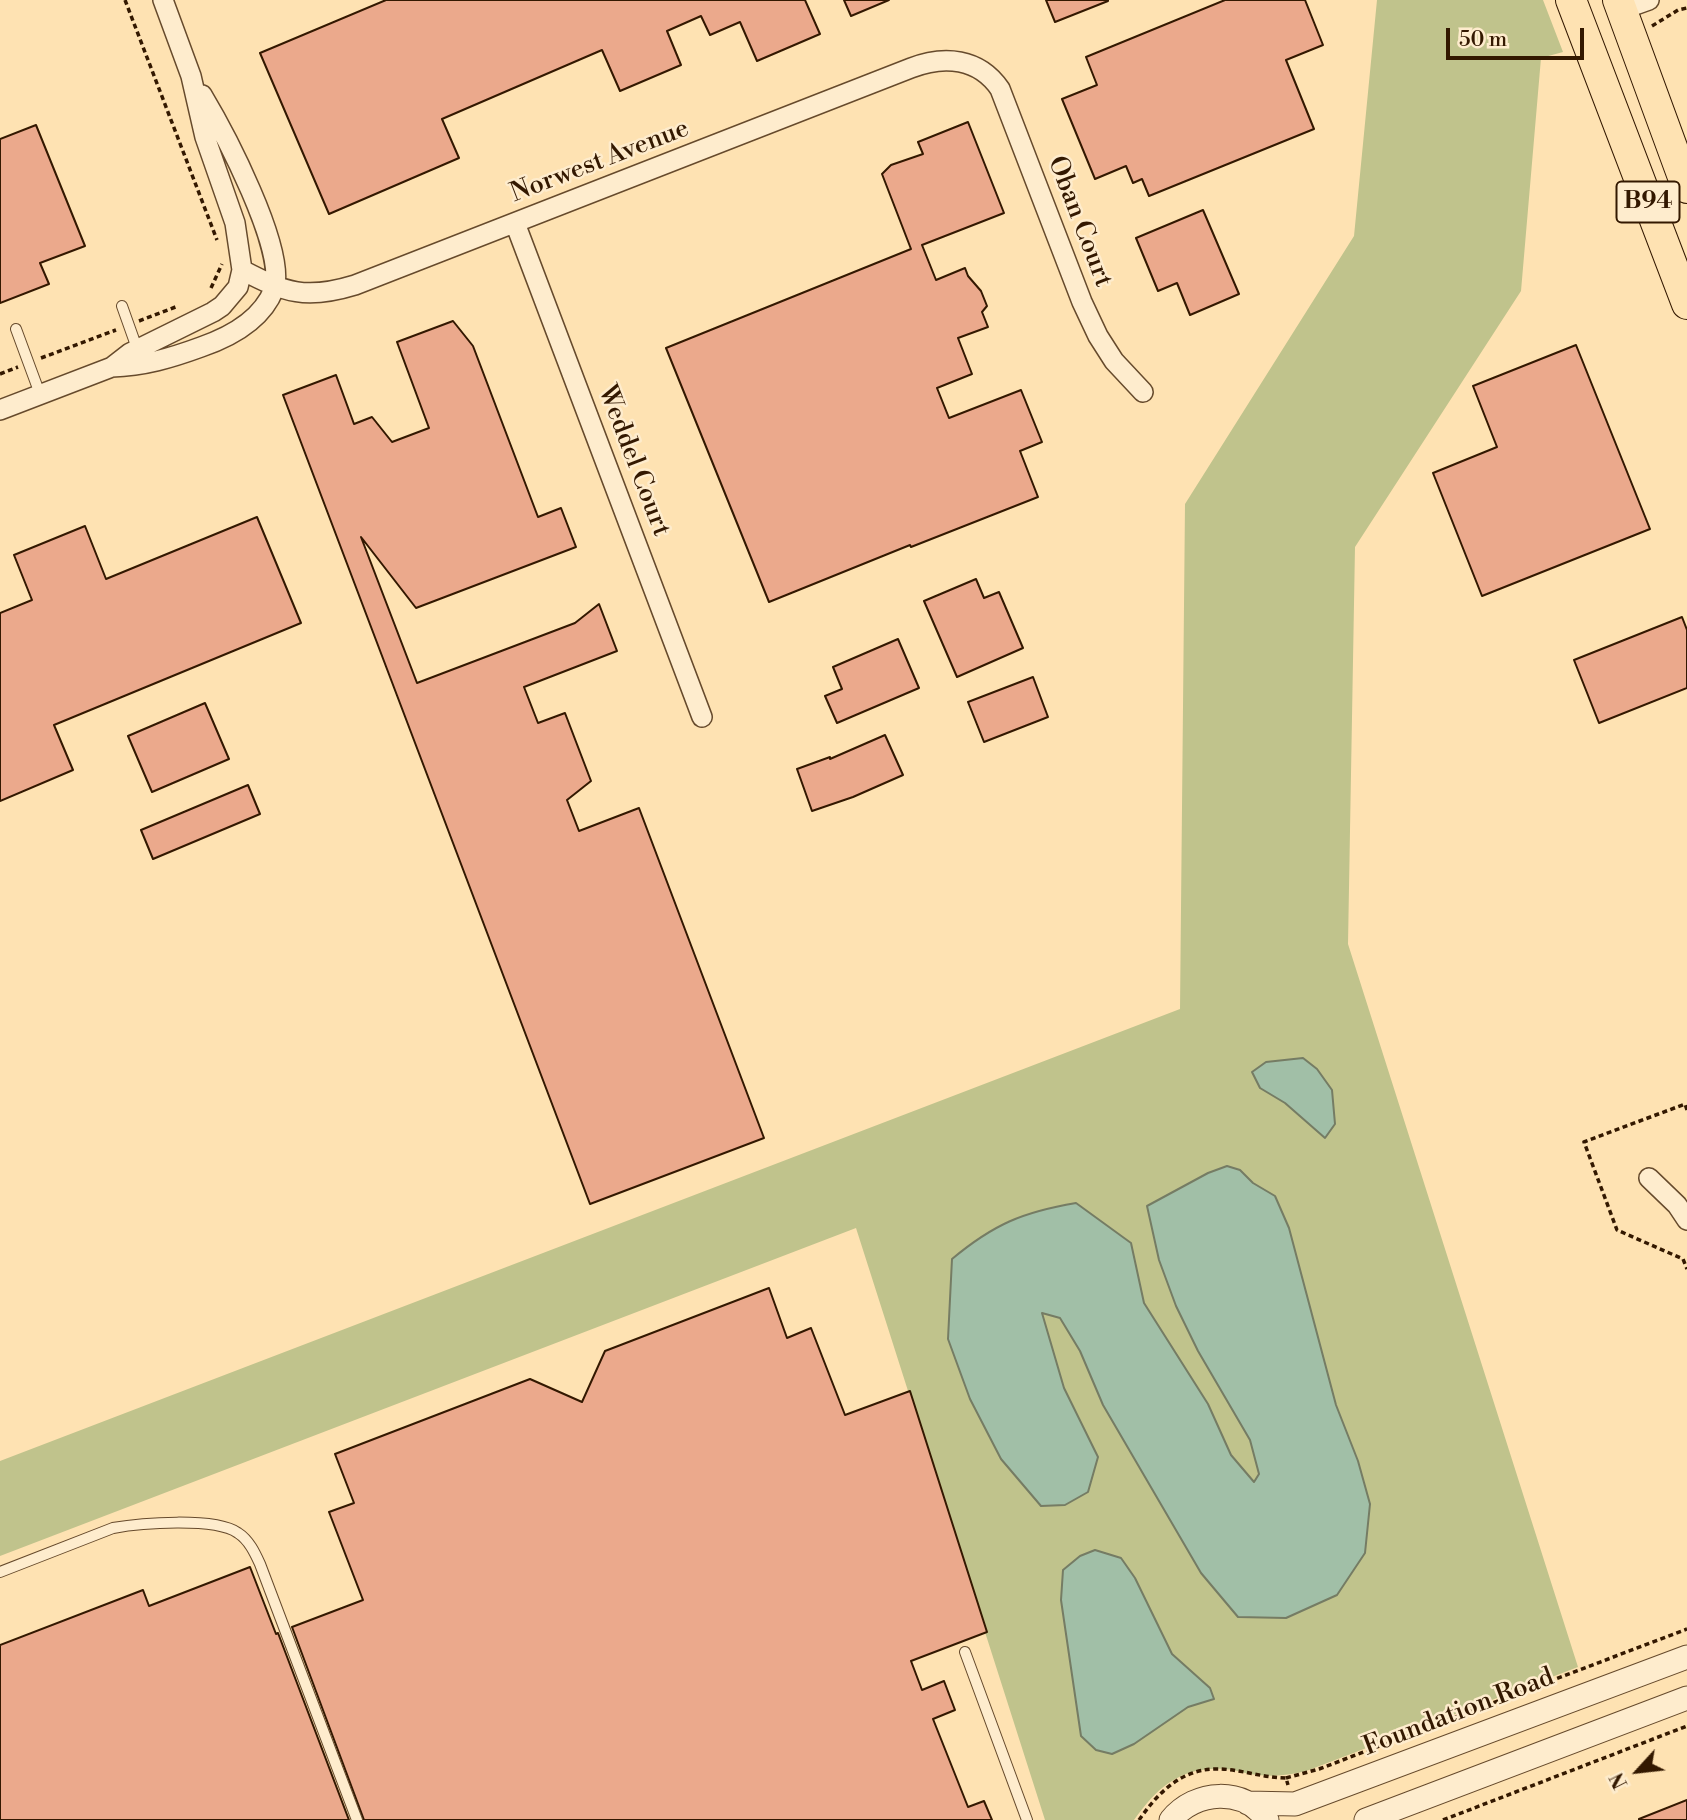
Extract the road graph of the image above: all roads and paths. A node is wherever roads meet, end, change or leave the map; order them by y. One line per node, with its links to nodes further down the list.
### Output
1 (125, 0): 11 (path)
2 (163, 0): 8 (street)
3 (1572, 1): 4 (main road); 16 (main road, B94)
4 (1629, 3): 9 (main road, B94)
5 (1687, 8): 6 (path)
6 (1652, 26)
7 (976, 67): 10 (street, Norwest Avenue); 24 (street, Oban Court)
8 (191, 76): 13 (street); 14 (street)
9 (1687, 188)
10 (515, 223): 14 (street, Norwest Avenue); 27 (street, Weddel Court)
11 (219, 247)
12 (224, 260): 15 (path)
13 (242, 270): 14 (street, Norwest Avenue); 21 (street)
14 (275, 287): 21 (street)
15 (208, 295)
16 (1687, 304)
17 (181, 305): 19 (path)
18 (122, 306): 19 (lane)
19 (129, 325): 21 (lane); 22 (path)
20 (16, 330): 22 (lane)
21 (140, 357): 25 (street)
22 (29, 363): 23 (path); 25 (lane)
23 (0, 374)
24 (1143, 392)
25 (40, 394): 26 (street)
26 (0, 410)
27 (702, 717)
28 (1649, 1178): 29 (street)
29 (1687, 1220)
30 (0, 1572): 40 (lane)
31 (1687, 1629): 38 (path)
32 (965, 1652): 41 (lane)
33 (1687, 1657): 36 (street, Foundation Road)
34 (1687, 1698): 37 (street)
35 (1687, 1726): 45 (path)
36 (1487, 1733): 37 (street); 39 (street, Foundation Road)
37 (1501, 1770): 44 (street)
38 (1286, 1778)
39 (1248, 1803): 42 (street, Foundation Road); 43 (street)
40 (357, 1820)
41 (1027, 1820)
42 (1171, 1820)
43 (1266, 1820)
44 (1366, 1820)
45 (1443, 1820)

